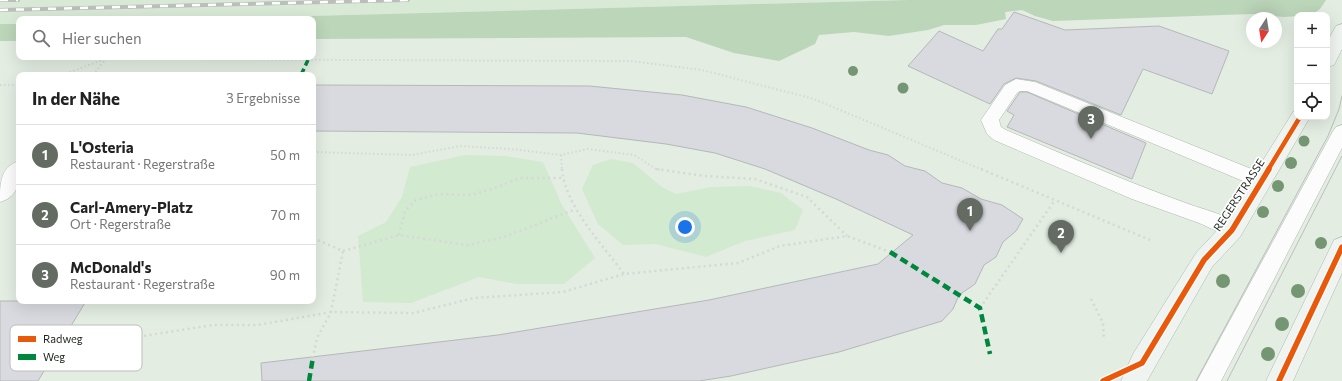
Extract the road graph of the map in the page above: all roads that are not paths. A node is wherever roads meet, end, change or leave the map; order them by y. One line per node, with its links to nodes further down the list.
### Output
1 (1342, 30): 2 (main road)
2 (1330, 55)
3 (1298, 120): 6 (main road, REGERSTRASSE)
4 (1342, 131): 11 (lane)
5 (16, 173): 7 (street)
6 (1262, 181): 8 (main road, REGERSTRASSE); 8 (lane)
7 (0, 194)
8 (1232, 230): 10 (main road, REGERSTRASSE)
9 (1342, 247): 12 (main road)
10 (1134, 381)
11 (1209, 381)
12 (1280, 381)

